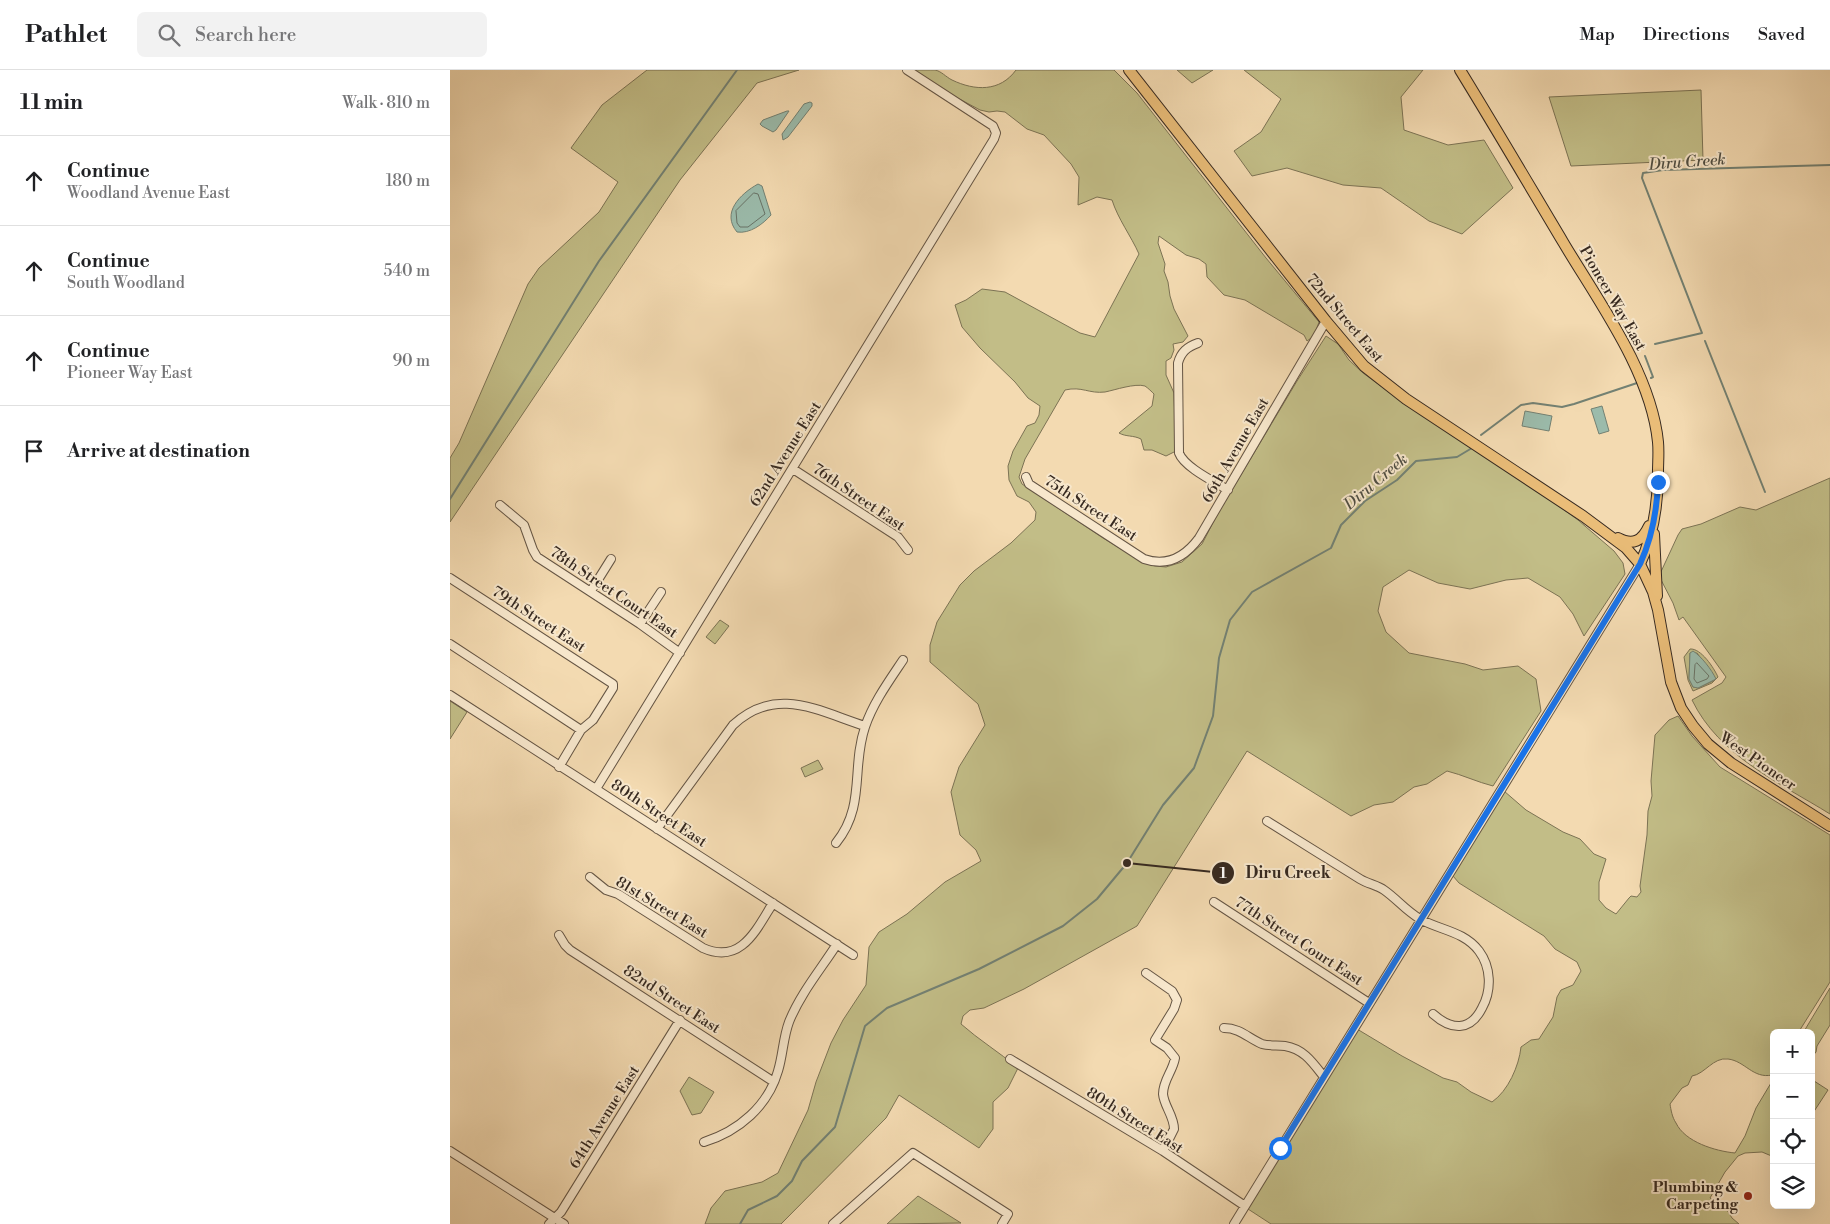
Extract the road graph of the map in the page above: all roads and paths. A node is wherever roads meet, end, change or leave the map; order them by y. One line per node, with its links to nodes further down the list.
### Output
1 (907, 70): 6 (street, 62nd Avenue East)
2 (1129, 70): 4 (main road, 72nd Street East)
3 (1460, 70): 10 (main road, Pioneer Way East)
4 (1326, 321): 8 (street, 66th Avenue East); 12 (main road, 72nd Street East)
5 (1198, 343): 8 (street)
6 (793, 469): 13 (street, 76th Street East); 23 (street, 62nd Avenue East)
7 (1026, 477): 14 (street, 75th Street East)
8 (1228, 490): 14 (street, 66th Avenue East)
9 (500, 505): 18 (street, 78th Street Court East)
10 (1656, 509): 11 (main road, Pioneer Way East); 12 (main road)
11 (1653, 526): 16 (main road, Pioneer Way East); 20 (main road)
12 (1606, 532): 16 (main road, 72nd Street East)
13 (908, 550)
14 (1144, 559)
15 (611, 560): 18 (street)
16 (1640, 564): 20 (main road, West Pioneer); 37 (street)
17 (450, 578): 27 (street, 79th Street East)
18 (591, 591): 21 (street, 78th Street Court East)
19 (661, 592): 21 (street)
20 (1658, 610): 31 (main road, West Pioneer)
21 (640, 624): 23 (street, 78th Street Court East)
22 (450, 644): 27 (street)
23 (680, 653): 29 (street, 62nd Avenue East)
24 (903, 660): 26 (street)
25 (450, 695): 28 (street, 80th Street East)
26 (865, 726): 32 (street); 33 (street)
27 (581, 730): 28 (street)
28 (560, 767): 29 (street, 80th Street East)
29 (596, 789): 32 (street, 80th Street East)
30 (1267, 821): 37 (street)
31 (1830, 826)
32 (657, 828): 36 (street, 80th Street East)
33 (836, 843)
34 (590, 876): 36 (street, 81st Street East)
35 (1214, 902): 42 (street, 77th Street Court East)
36 (773, 903): 39 (street, 80th Street East)
37 (1422, 920): 42 (street); 43 (street)
38 (559, 936): 44 (street, 82nd Street East)
39 (837, 944): 40 (street, 80th Street East); 48 (street)
40 (852, 955)
41 (1146, 973): 51 (street)
42 (1369, 1003): 47 (street)
43 (1433, 1014)
44 (680, 1020): 48 (street, 82nd Street East); 53 (street, 64th Avenue East)
45 (1224, 1028): 47 (street)
46 (1010, 1059): 51 (street, 80th Street East)
47 (1324, 1077): 52 (street)
48 (774, 1082): 49 (street)
49 (704, 1142)
50 (450, 1151): 53 (street)
51 (1163, 1151): 52 (street, 80th Street East)
52 (1244, 1206): 57 (street)
53 (552, 1221): 54 (street)
54 (564, 1224)
55 (833, 1224): 56 (street)
56 (1002, 1224)
57 (1234, 1224)

